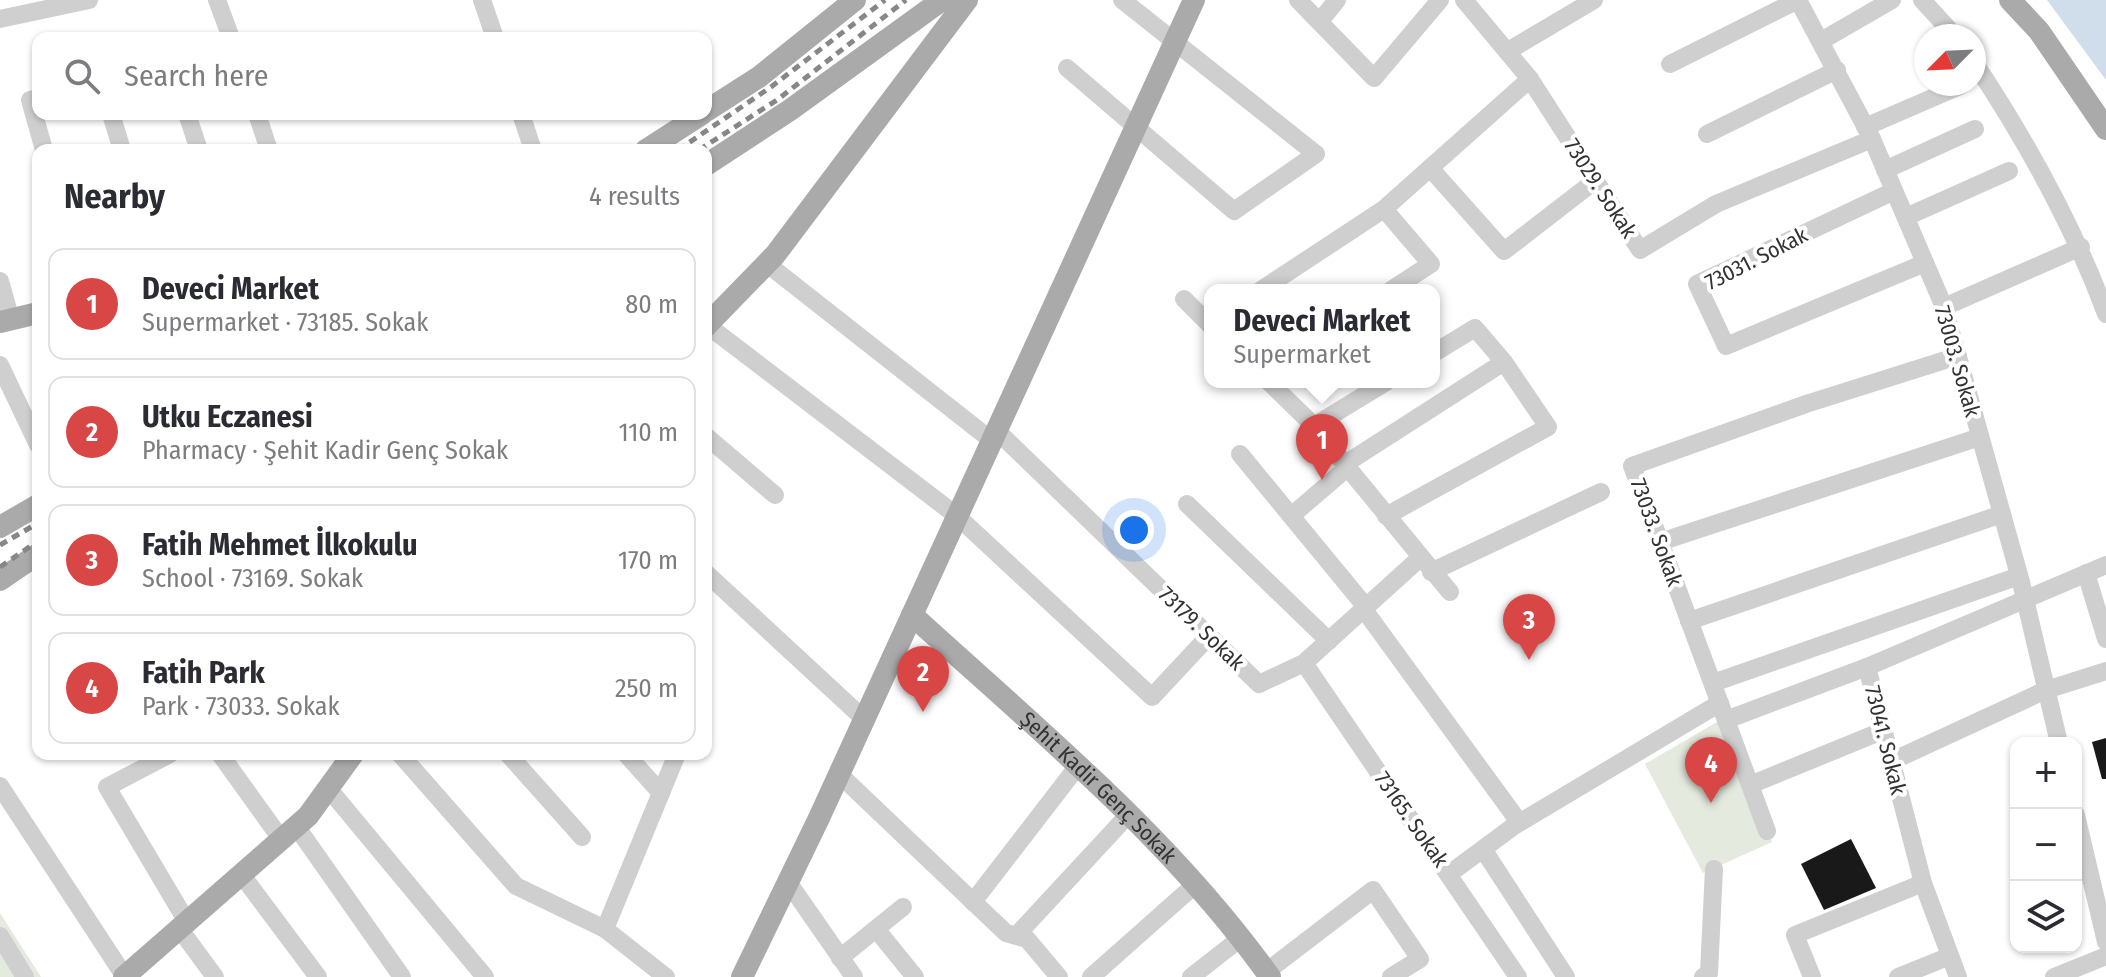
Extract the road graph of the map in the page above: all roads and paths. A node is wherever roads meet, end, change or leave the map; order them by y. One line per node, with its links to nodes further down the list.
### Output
1 (89, 0): 18 (street)
2 (217, 0): 21 (street)
3 (482, 0): 22 (street)
4 (855, 0): 32 (main road)
5 (942, 0): 50 (main road)
6 (967, 0): 59 (main road)
7 (1122, 0): 24 (street)
8 (1194, 0): 24 (main road)
9 (1298, 0): 19 (street)
10 (1337, 0): 19 (street)
11 (1440, 0): 19 (street)
12 (1464, 0): 25 (street, 73029. Sokak)
13 (1594, 0): 25 (street)
14 (1798, 0): 23 (street, 73003. Sokak); 26 (street)
15 (1892, 0): 23 (street)
16 (1922, 0): 20 (street)
17 (2010, 0): 41 (main road)
18 (0, 19)
19 (1320, 21)
20 (1944, 24)
21 (229, 32)
22 (493, 32)
23 (1821, 41): 28 (street, 73003. Sokak)
24 (1173, 43): 39 (main road); 39 (street)
25 (1508, 51): 29 (street, 73029. Sokak)
26 (1670, 64)
27 (1067, 68): 39 (street)
28 (1837, 70): 42 (street, 73003. Sokak); 43 (street)
29 (1530, 79): 51 (street); 54 (street, 73029. Sokak)
30 (1986, 80): 58 (street)
31 (1940, 96): 42 (street)
32 (712, 108)
33 (36, 120): 44 (street)
34 (113, 120): 45 (street)
35 (189, 120): 46 (street)
36 (259, 120): 47 (street)
37 (523, 120): 48 (street)
38 (693, 120): 49 (main road)
39 (1136, 124): 80 (main road)
40 (1975, 129): 52 (street)
41 (2106, 129)
42 (1868, 133): 52 (street, 73003. Sokak); 54 (street, 73029. Sokak)
43 (1707, 134)
44 (42, 144)
45 (120, 144)
46 (197, 144)
47 (267, 144)
48 (531, 144)
49 (655, 144)
50 (712, 161)
51 (1430, 168): 54 (street); 56 (street)
52 (1885, 170): 55 (street, 73003. Sokak)
53 (2009, 171): 57 (street)
54 (1596, 180)
55 (1894, 191): 57 (street, 73003. Sokak); 60 (street, 73031. Sokak)
56 (1384, 209): 62 (street); 63 (street)
57 (1906, 217): 60 (street, 73003. Sokak)
58 (2081, 247): 65 (street); 67 (street)
59 (766, 263): 69 (main road); 80 (street, 73179. Sokak)
60 (1925, 263): 65 (street, 73003. Sokak)
61 (0, 281): 70 (street)
62 (1270, 284)
63 (1400, 284)
64 (1184, 299): 68 (street)
65 (1944, 307): 73 (street, 73003. Sokak)
66 (32, 314): 70 (main road)
67 (2106, 314)
68 (1204, 318)
69 (712, 320)
70 (6, 321)
71 (712, 331): 90 (street)
72 (1440, 349): 74 (street)
73 (1958, 356): 81 (street, 73003. Sokak); 94 (street, 73033. Sokak)
74 (1504, 362): 84 (street); 92 (street)
75 (0, 365): 79 (street)
76 (1275, 388): 78 (street)
77 (1376, 388): 78 (street)
78 (1314, 426): 84 (street)
79 (32, 432)
80 (994, 435): 90 (main road); 107 (street, 73179. Sokak)
81 (1980, 437): 89 (street, 73003. Sokak); 94 (street)
82 (712, 441): 86 (street)
83 (1240, 454): 91 (street)
84 (1346, 466): 91 (street); 92 (street)
85 (1601, 492): 96 (street, 73179. Sokak)
86 (775, 495)
87 (1187, 504): 109 (street)
88 (32, 508): 93 (main road)
89 (2002, 514): 99 (street, 73003. Sokak); 106 (street)
90 (957, 516): 105 (main road); 107 (street)
91 (1291, 516): 104 (street)
92 (1386, 516): 96 (street)
93 (0, 527)
94 (1660, 542): 106 (street, 73033. Sokak)
95 (32, 558): 101 (main road)
96 (1425, 565): 102 (street); 104 (street, 73179. Sokak)
97 (2106, 565): 98 (street, 73041. Sokak)
98 (2086, 573): 103 (street, 73041. Sokak); 108 (street)
99 (2019, 576): 103 (street, 73003. Sokak); 113 (street)
100 (712, 579): 116 (street)
101 (0, 580)
102 (1450, 592)
103 (2025, 598): 111 (street, 73041. Sokak); 114 (street, 73003. Sokak)
104 (1365, 611): 109 (street, 73179. Sokak); 134 (street)
105 (912, 615): 116 (main road); 127 (main road, Şehit Kadir Genç Sokak)
106 (1689, 621): 113 (street, 73033. Sokak)
107 (1209, 636): 110 (street, 73179. Sokak)
108 (2106, 639)
109 (1329, 641): 110 (street, 73179. Sokak)
110 (1304, 663): 142 (street, 73165. Sokak)
111 (1867, 667): 115 (street); 117 (street, 73041. Sokak)
112 (2106, 671): 114 (street)
113 (1713, 683): 115 (street, 73033. Sokak)
114 (2046, 690): 118 (street, 73003. Sokak); 126 (street)
115 (1723, 712): 129 (street, 73033. Sokak); 134 (street)
116 (864, 719): 128 (main road)
117 (1882, 731): 126 (street, 73041. Sokak); 129 (street)
118 (2058, 737)
119 (159, 760): 148 (street)
120 (225, 760): 136 (street)
121 (349, 760): 131 (main road)
122 (405, 760): 149 (street)
123 (513, 760): 137 (street)
124 (631, 760): 132 (street)
125 (675, 760): 132 (street)
126 (1890, 762): 145 (street, 73041. Sokak)
127 (1077, 767): 133 (main road, Şehit Kadir Genç Sokak); 146 (street)
128 (839, 774): 143 (main road); 146 (street)
129 (1750, 785): 135 (street, 73033. Sokak)
130 (0, 786): 161 (street)
131 (328, 788): 136 (main road); 165 (street)
132 (661, 793): 149 (street)
133 (1129, 814): 144 (main road, Şehit Kadir Genç Sokak); 152 (street)
134 (1519, 822): 139 (street)
135 (1767, 831)
136 (289, 833): 141 (main road); 164 (street)
137 (582, 837)
138 (2082, 840): 154 (street)
139 (1483, 849): 142 (street); 174 (street)
140 (1714, 869): 175 (street)
141 (241, 874): 148 (main road); 163 (street)
142 (1449, 874): 173 (street, 73165. Sokak)
143 (788, 882): 157 (street); 158 (main road)
144 (1197, 883): 153 (main road, Şehit Kadir Genç Sokak); 170 (street)
145 (1923, 883): 155 (street, 73041. Sokak); 176 (street)
146 (973, 902): 152 (street)
147 (903, 907): 150 (street)
148 (183, 925): 161 (main road); 162 (street)
149 (605, 929): 166 (street)
150 (876, 929): 157 (street); 168 (street)
151 (0, 936): 160 (street)
152 (1016, 936): 169 (street)
153 (1242, 937): 159 (main road, Şehit Kadir Genç Sokak); 171 (street)
154 (2106, 942)
155 (1950, 956): 177 (street); 178 (street, 73041. Sokak)
156 (2106, 956): 179 (street)
157 (840, 958): 167 (street)
158 (750, 972)
159 (1268, 974): 172 (street)
160 (25, 977)
161 (125, 977)
162 (215, 977)
163 (318, 977)
164 (402, 977)
165 (485, 977)
166 (666, 977)
167 (854, 977)
168 (915, 977)
169 (1059, 977)
170 (1091, 977)
171 (1191, 977)
172 (1391, 977)
173 (1518, 977)
174 (1566, 977)
175 (1703, 977)
176 (1812, 977)
177 (1898, 977)
178 (1958, 977)
179 (2054, 977)

